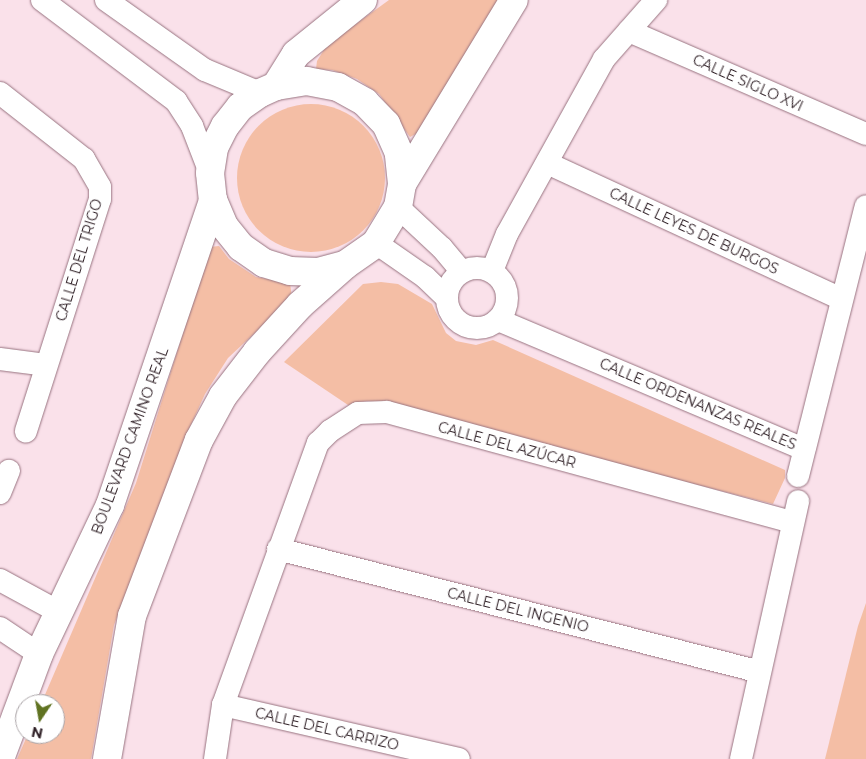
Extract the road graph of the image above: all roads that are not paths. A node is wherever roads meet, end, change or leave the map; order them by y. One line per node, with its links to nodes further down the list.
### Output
1 (42, 0): 11 (street)
2 (106, 0): 7 (street)
3 (363, 0): 7 (street)
4 (514, 0): 12 (street)
5 (656, 0): 6 (street)
6 (629, 31): 9 (street, CALLE SIGLO XVI); 10 (street)
7 (268, 89): 11 (street); 12 (street)
8 (0, 93): 23 (street, CALLE DEL TRIGO)
9 (866, 134)
10 (547, 163): 18 (street); 20 (street, CALLE LEYES DE BURGOS)
11 (210, 172): 13 (street)
12 (400, 195): 15 (street); 17 (street)
13 (213, 200): 16 (street); 33 (street, BOULEVARD CAMINO REAL)
14 (866, 206): 20 (street, CALLE ORDENANZAS REALES)
15 (376, 244): 16 (street); 19 (street)
16 (345, 264): 39 (street)
17 (462, 271): 18 (street); 19 (street)
18 (492, 271): 21 (street)
19 (446, 297): 21 (street)
20 (841, 299): 25 (street, CALLE ORDENANZAS REALES)
21 (498, 320): 25 (street, CALLE ORDENANZAS REALES)
22 (0, 359): 23 (street)
23 (46, 365): 24 (street, CALLE DEL TRIGO)
24 (26, 431)
25 (804, 449): 27 (street)
26 (9, 471): 28 (street)
27 (798, 476)
28 (0, 493)
29 (798, 501): 30 (street)
30 (792, 522): 31 (street, CALLE DEL AZÚCAR); 36 (street)
31 (278, 549): 36 (street, CALLE DEL INGENIO); 37 (street, CALLE DEL AZÚCAR)
32 (0, 580): 33 (street)
33 (59, 612): 35 (street, BOULEVARD CAMINO REAL)
34 (0, 628): 35 (street)
35 (39, 654): 38 (street, BOULEVARD CAMINO REAL)
36 (758, 671): 42 (street)
37 (223, 705): 40 (street, CALLE DEL AZÚCAR); 41 (street, CALLE DEL CARRIZO)
38 (0, 759)
39 (107, 759)
40 (215, 759)
41 (459, 759)
42 (741, 759)

